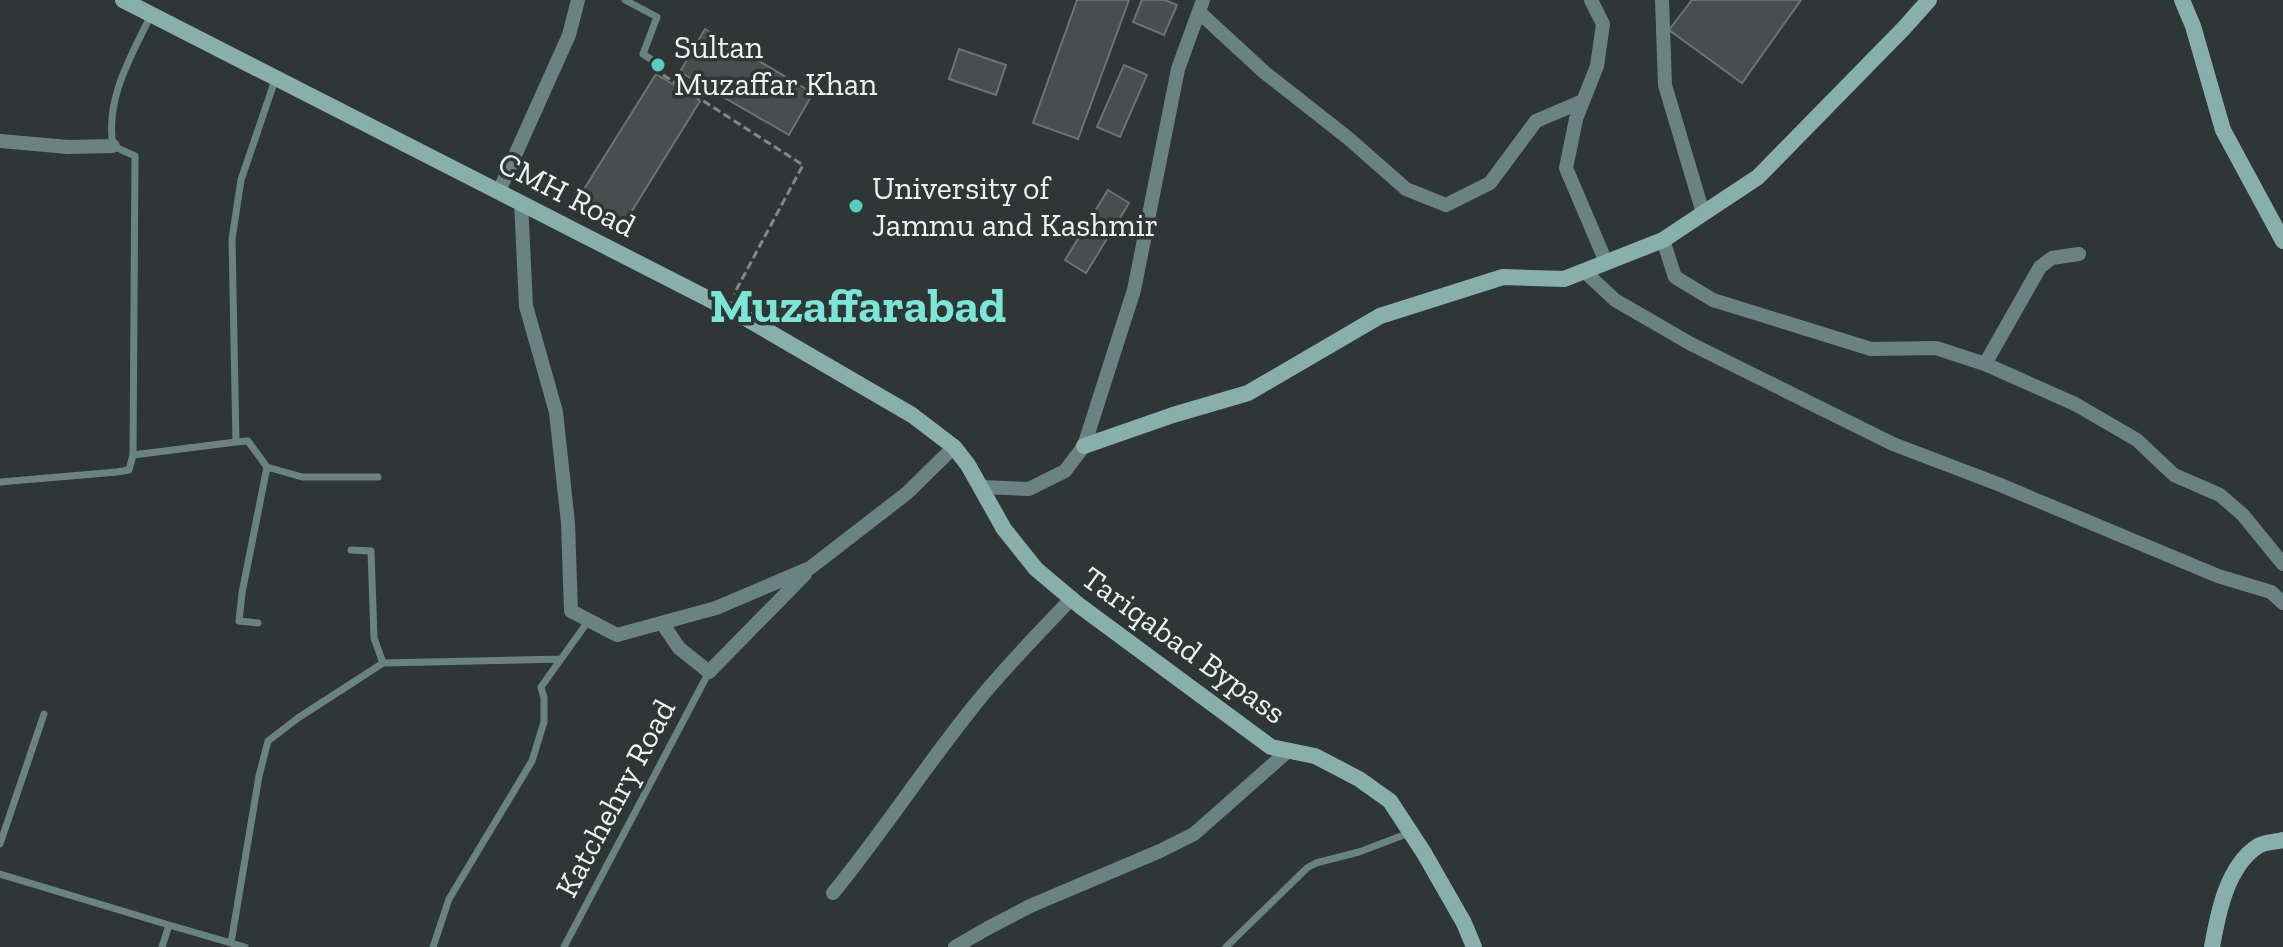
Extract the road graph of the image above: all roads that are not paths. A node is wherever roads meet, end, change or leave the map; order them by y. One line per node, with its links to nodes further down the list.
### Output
1 (123, 0): 9 (street, CMH Road)
2 (578, 0): 15 (street)
3 (625, 0): 10 (lane)
4 (1591, 0): 12 (street)
5 (1662, 0): 17 (street)
6 (1929, 0): 17 (street)
7 (2189, 3): 19 (street)
8 (1201, 6): 12 (street); 25 (street)
9 (151, 15): 11 (street, CMH Road); 14 (lane)
10 (658, 64)
11 (276, 78): 15 (street, CMH Road); 24 (lane)
12 (1583, 101): 21 (street)
13 (0, 141): 14 (street)
14 (113, 146): 27 (lane)
15 (499, 191): 16 (street, CMH Road)
16 (521, 202): 26 (street, CMH Road); 38 (street)
17 (1703, 213): 18 (street)
18 (1663, 240): 21 (street); 23 (street)
19 (2283, 241)
20 (2079, 254): 23 (street)
21 (1606, 262): 22 (street)
22 (1584, 271): 25 (street); 37 (street)
23 (1985, 364): 34 (street)
24 (236, 442): 27 (lane); 29 (lane)
25 (1084, 446): 32 (street)
26 (954, 447): 28 (street, CMH Road); 35 (street)
27 (133, 455): 31 (lane)
28 (968, 465): 32 (street, Tariqabad Bypass)
29 (267, 467): 30 (lane); 39 (lane)
30 (378, 477)
31 (0, 482)
32 (980, 487): 36 (street, Tariqabad Bypass)
33 (351, 550): 42 (lane)
34 (2283, 564)
35 (810, 568): 40 (street); 43 (street)
36 (1072, 598): 45 (street, Tariqabad Bypass); 50 (street)
37 (2283, 603)
38 (589, 620): 40 (street); 41 (lane)
39 (258, 623)
40 (662, 623): 43 (street)
41 (561, 659): 42 (lane); 55 (lane)
42 (383, 663): 52 (lane)
43 (709, 672): 56 (lane, Katchehry Road)
44 (44, 714): 48 (lane)
45 (1288, 751): 46 (street, Tariqabad Bypass); 57 (street)
46 (1411, 832): 58 (lane); 59 (street, Tariqabad Bypass)
47 (2283, 840): 60 (street)
48 (0, 844)
49 (0, 874): 51 (lane)
50 (833, 893)
51 (169, 925): 52 (lane); 53 (lane)
52 (231, 943): 54 (lane)
53 (162, 947)
54 (245, 947)
55 (433, 947)
56 (564, 947)
57 (955, 947)
58 (1226, 947)
59 (1474, 947)
60 (2212, 947)

